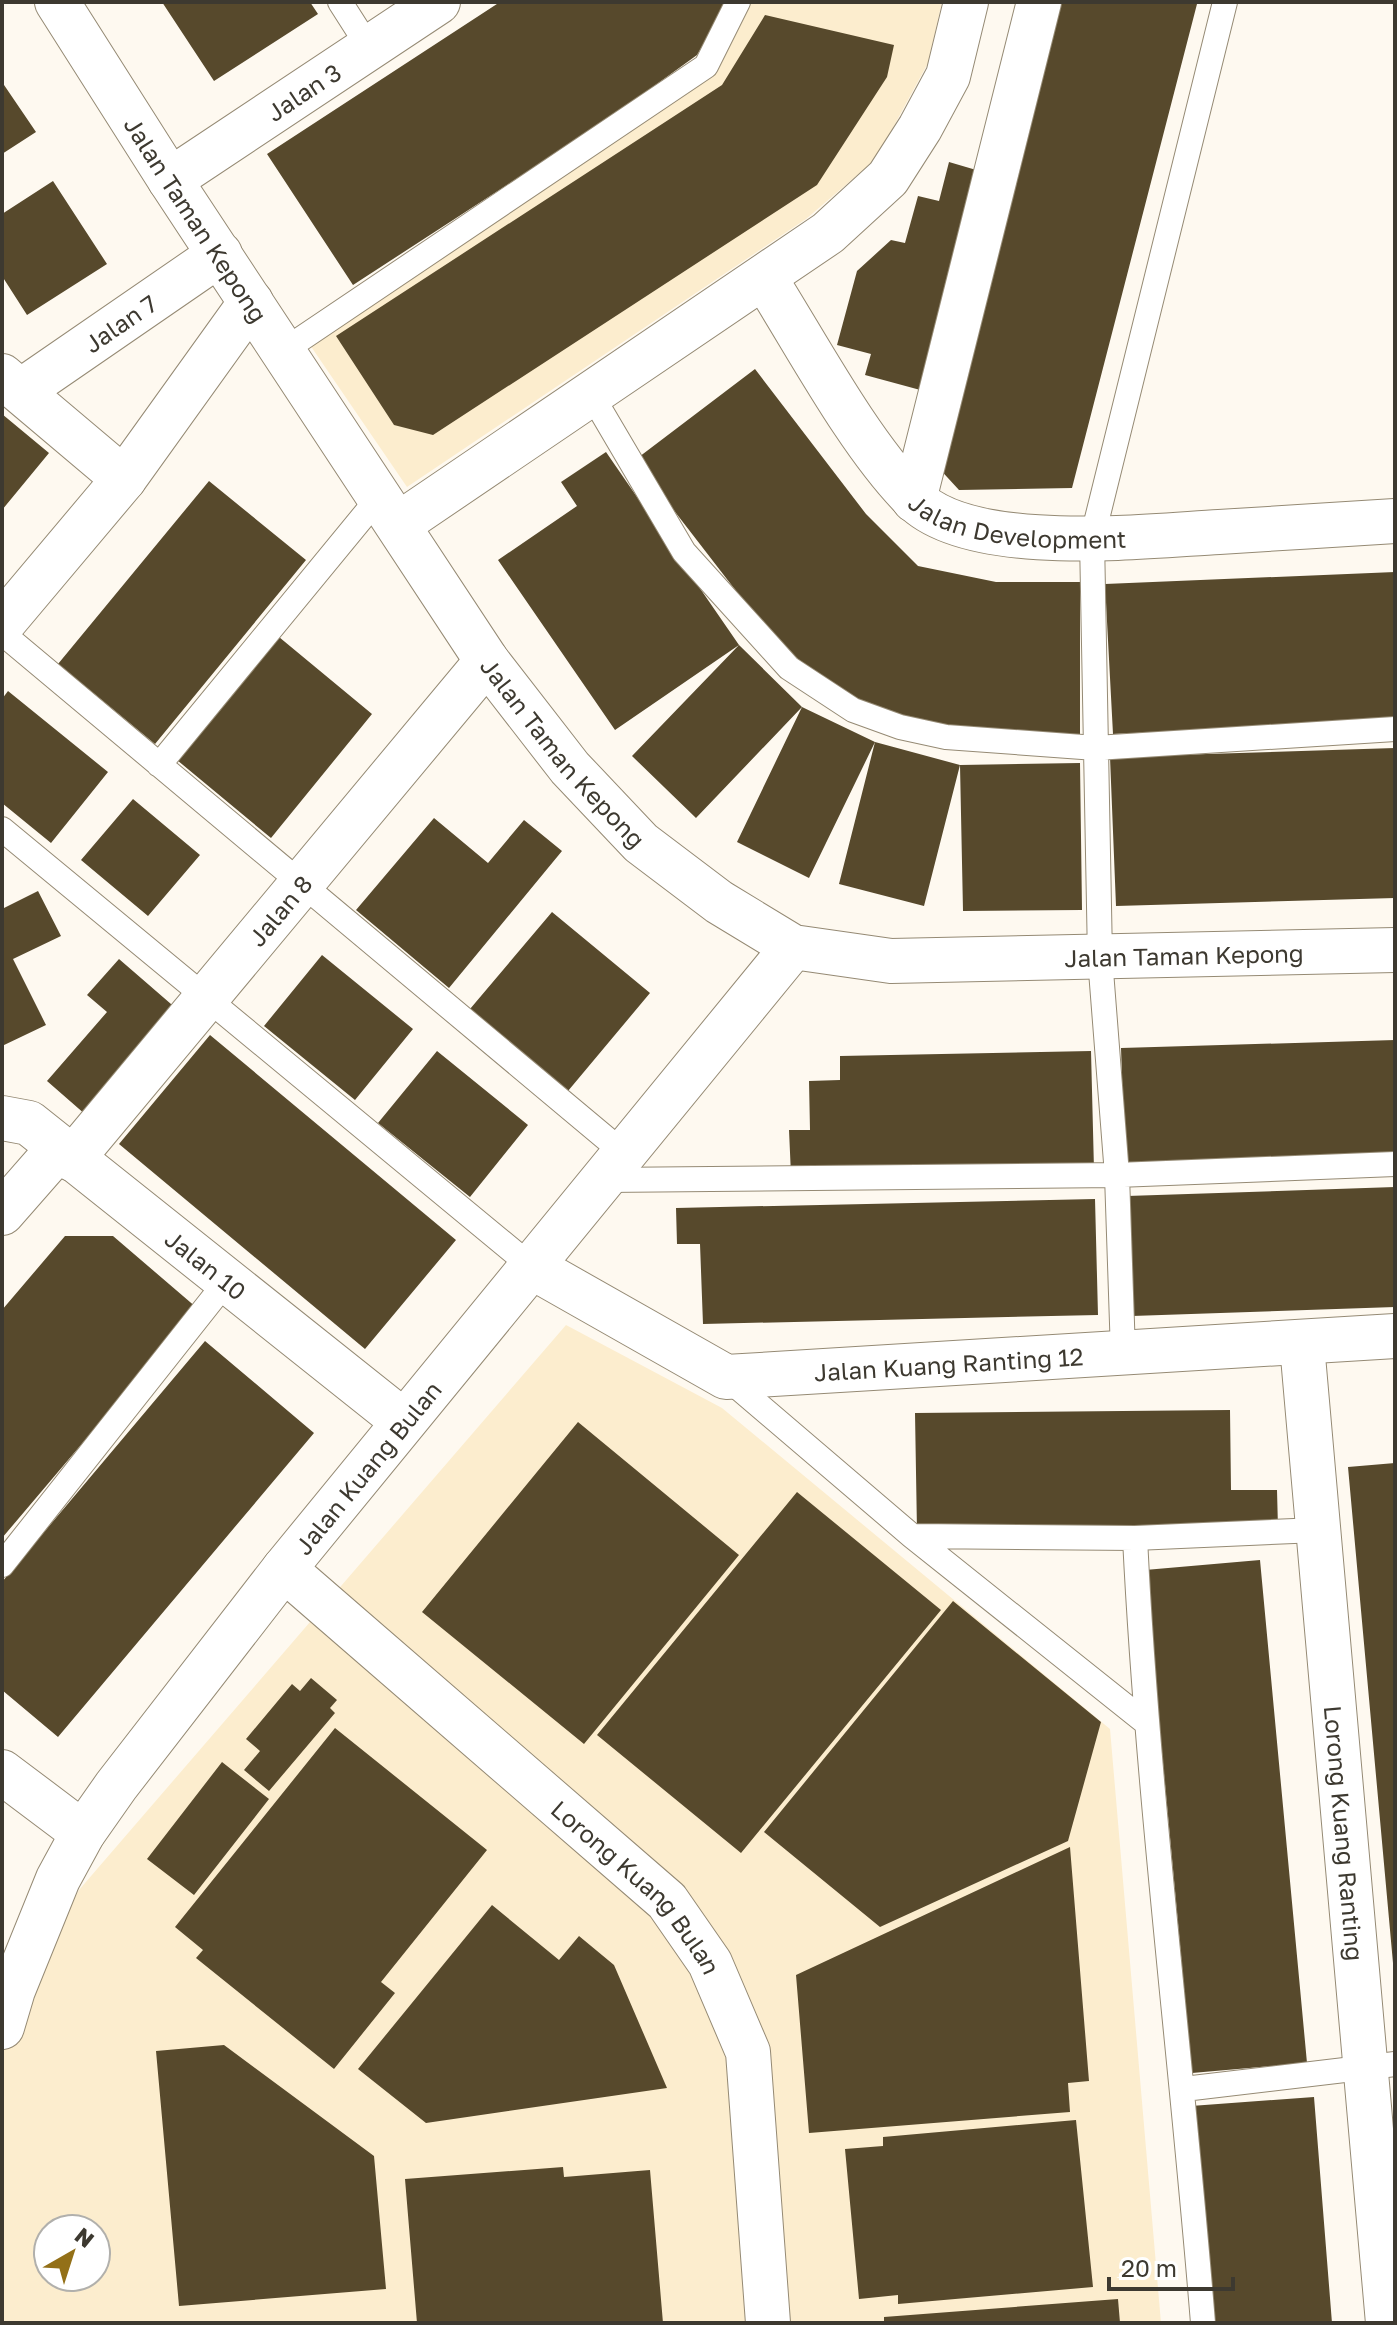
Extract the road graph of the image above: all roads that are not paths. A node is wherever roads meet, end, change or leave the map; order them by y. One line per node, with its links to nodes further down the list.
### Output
1 (57, 2): 9 (street, Jalan Taman Kepong)
2 (340, 2): 8 (lane)
3 (438, 2): 8 (street, Jalan 3)
4 (738, 2): 13 (lane)
5 (966, 2): 11 (street)
6 (1039, 2): 17 (street)
7 (1225, 2): 20 (lane)
8 (370, 49): 9 (street, Jalan 3)
9 (170, 180): 10 (street, Jalan Taman Kepong)
10 (220, 254): 12 (street, Jalan Taman Kepong); 14 (street, Jalan 7)
11 (764, 277): 15 (street); 17 (street, Jalan Development)
12 (251, 302): 13 (street, Jalan Taman Kepong); 16 (street)
13 (283, 351): 18 (street, Jalan Taman Kepong)
14 (11, 384): 16 (street, Jalan 7)
15 (591, 394): 18 (street); 25 (lane)
16 (124, 479): 21 (street)
17 (914, 500): 20 (street, Jalan Development)
18 (390, 510): 23 (street, Jalan Taman Kepong); 26 (lane)
19 (1395, 521): 20 (street, Jalan Development)
20 (1092, 539): 25 (lane)
21 (2, 624)
22 (2, 633): 26 (lane)
23 (487, 661): 28 (street, Jalan 8); 29 (street, Jalan Taman Kepong)
24 (1395, 729): 25 (lane)
25 (1096, 748): 31 (lane)
26 (159, 765): 28 (lane)
27 (2, 829): 32 (lane)
28 (301, 884): 32 (street, Jalan 8); 36 (lane)
29 (793, 947): 31 (street, Jalan Taman Kepong); 36 (street, Jalan Kuang Bulan)
30 (1395, 950): 31 (street, Jalan Taman Kepong)
31 (1100, 958): 37 (lane)
32 (206, 998): 34 (street, Jalan 8); 39 (lane)
33 (2, 1118): 34 (street, Jalan 10)
34 (66, 1153): 38 (street, Jalan 8); 40 (street, Jalan 10)
35 (1395, 1164): 37 (lane)
36 (615, 1167): 37 (lane); 39 (street, Jalan Kuang Bulan)
37 (1117, 1175): 43 (lane)
38 (2, 1213)
39 (532, 1267): 44 (street); 45 (street, Jalan Kuang Bulan)
40 (226, 1282): 45 (street, Jalan 10); 49 (lane)
41 (1395, 1336): 42 (street, Jalan Kuang Ranting 12)
42 (1302, 1345): 43 (street, Jalan Kuang Ranting 12); 46 (street, Lorong Kuang Ranting)
43 (1123, 1353): 44 (street, Jalan Kuang Ranting 12)
44 (726, 1377): 47 (lane)
45 (403, 1421): 50 (street, Jalan Kuang Bulan)
46 (1318, 1530): 48 (lane); 55 (street, Lorong Kuang Ranting)
47 (912, 1536): 48 (lane); 51 (lane)
48 (1135, 1538): 51 (lane)
49 (2, 1565)
50 (284, 1569): 53 (street, Jalan Kuang Bulan); 57 (street, Lorong Kuang Bulan)
51 (1144, 1721): 56 (lane)
52 (2, 1772): 53 (street)
53 (83, 1833): 54 (street, Jalan Kuang Bulan)
54 (2, 2027)
55 (1380, 2064): 56 (lane); 59 (street, Lorong Kuang Ranting)
56 (1184, 2089): 58 (lane)
57 (768, 2323)
58 (1203, 2323)
59 (1388, 2323)

